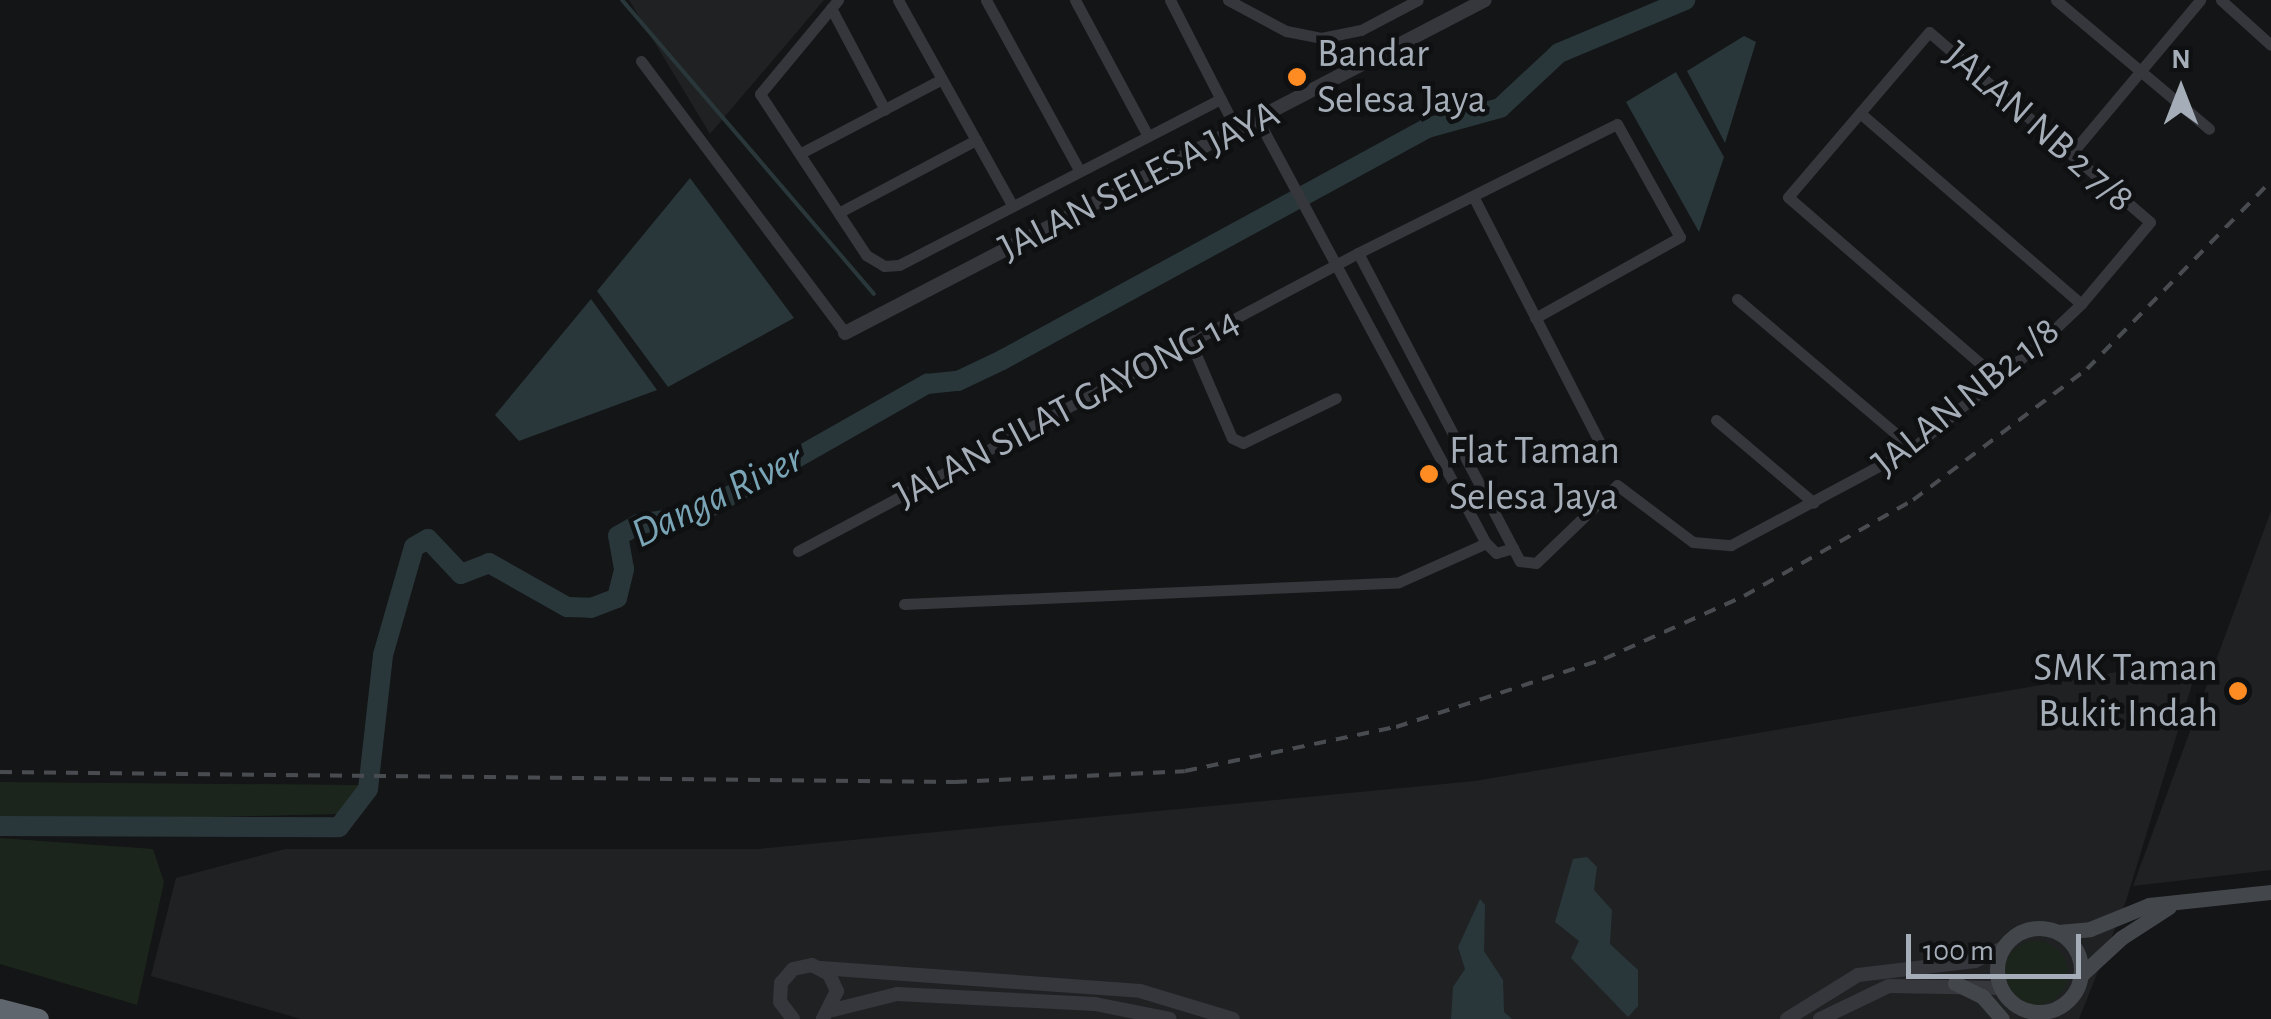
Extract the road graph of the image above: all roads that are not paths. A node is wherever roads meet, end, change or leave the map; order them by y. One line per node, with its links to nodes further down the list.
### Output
1 (898, 0): 15 (street)
2 (986, 0): 26 (street)
3 (1076, 0): 22 (street)
4 (1170, 0): 16 (street)
5 (1228, 0): 6 (street)
6 (1418, 0)
7 (1485, 0): 19 (street, JALAN SELESA JAYA)
8 (2056, 0): 14 (street)
9 (2200, 0): 14 (street)
10 (2221, 0): 12 (street)
11 (835, 4): 17 (street); 24 (street)
12 (2271, 45)
13 (641, 61): 36 (street)
14 (2140, 71): 20 (street); 25 (street)
15 (942, 79): 17 (street); 23 (street)
16 (1220, 100): 21 (street); 22 (street)
17 (885, 110): 24 (street)
18 (1860, 113): 25 (street, JALAN NB 2 7/8); 34 (street); 38 (street)
19 (1258, 120): 21 (street, JALAN SELESA JAYA); 32 (street)
20 (2209, 129)
21 (1238, 130): 36 (street, JALAN SELESA JAYA)
22 (1148, 136): 26 (street)
23 (976, 140): 28 (street); 29 (street)
24 (801, 153): 29 (street)
25 (2071, 154): 30 (street, JALAN NB 2 7/8)
26 (1078, 170): 28 (street)
27 (1473, 196): 31 (street, JALAN SILAT GAYONG 14); 35 (street); 35 (street, JALAN SILAT GAYONG 14)
28 (1012, 205): 29 (street)
29 (840, 212)
30 (2150, 222): 34 (street, JALAN NB2 1/8)
31 (1358, 253): 32 (street, JALAN SILAT GAYONG 14); 45 (street)
32 (1336, 264): 37 (street, JALAN SILAT GAYONG 14); 44 (street)
33 (1738, 299): 41 (street)
34 (2081, 304): 38 (street, JALAN NB2 1/8)
35 (1535, 318): 42 (street)
36 (845, 333)
37 (1191, 342): 39 (street); 46 (street, JALAN SILAT GAYONG 14)
38 (1997, 378): 41 (street, JALAN NB2 1/8)
39 (1336, 398)
40 (1716, 420): 43 (street)
41 (1913, 448): 43 (street, JALAN NB2 1/8)
42 (1609, 462)
43 (1814, 503): 45 (street, JALAN NB2 1/8)
44 (1486, 543): 45 (street); 47 (street)
45 (1513, 548)
46 (798, 551)
47 (904, 604)
48 (2271, 892): 49 (main road)
49 (2173, 905): 50 (main road); 54 (main road)
50 (2058, 932): 51 (main road); 54 (main road)
51 (2002, 948): 53 (street); 57 (main road)
52 (821, 968): 59 (street); 62 (street); 64 (street)
53 (1871, 972): 56 (street); 65 (street)
54 (2080, 976): 60 (main road)
55 (1956, 984): 56 (street); 57 (street); 67 (main road)
56 (1874, 990): 66 (street)
57 (2004, 994): 60 (main road); 68 (main road)
58 (0, 1010): 61 (highway)
59 (828, 1014): 63 (street)
60 (2050, 1014)
61 (38, 1019)
62 (793, 1019)
63 (1170, 1019)
64 (1233, 1019)
65 (1787, 1019)
66 (1820, 1019)
67 (2002, 1019)
68 (2014, 1019)

